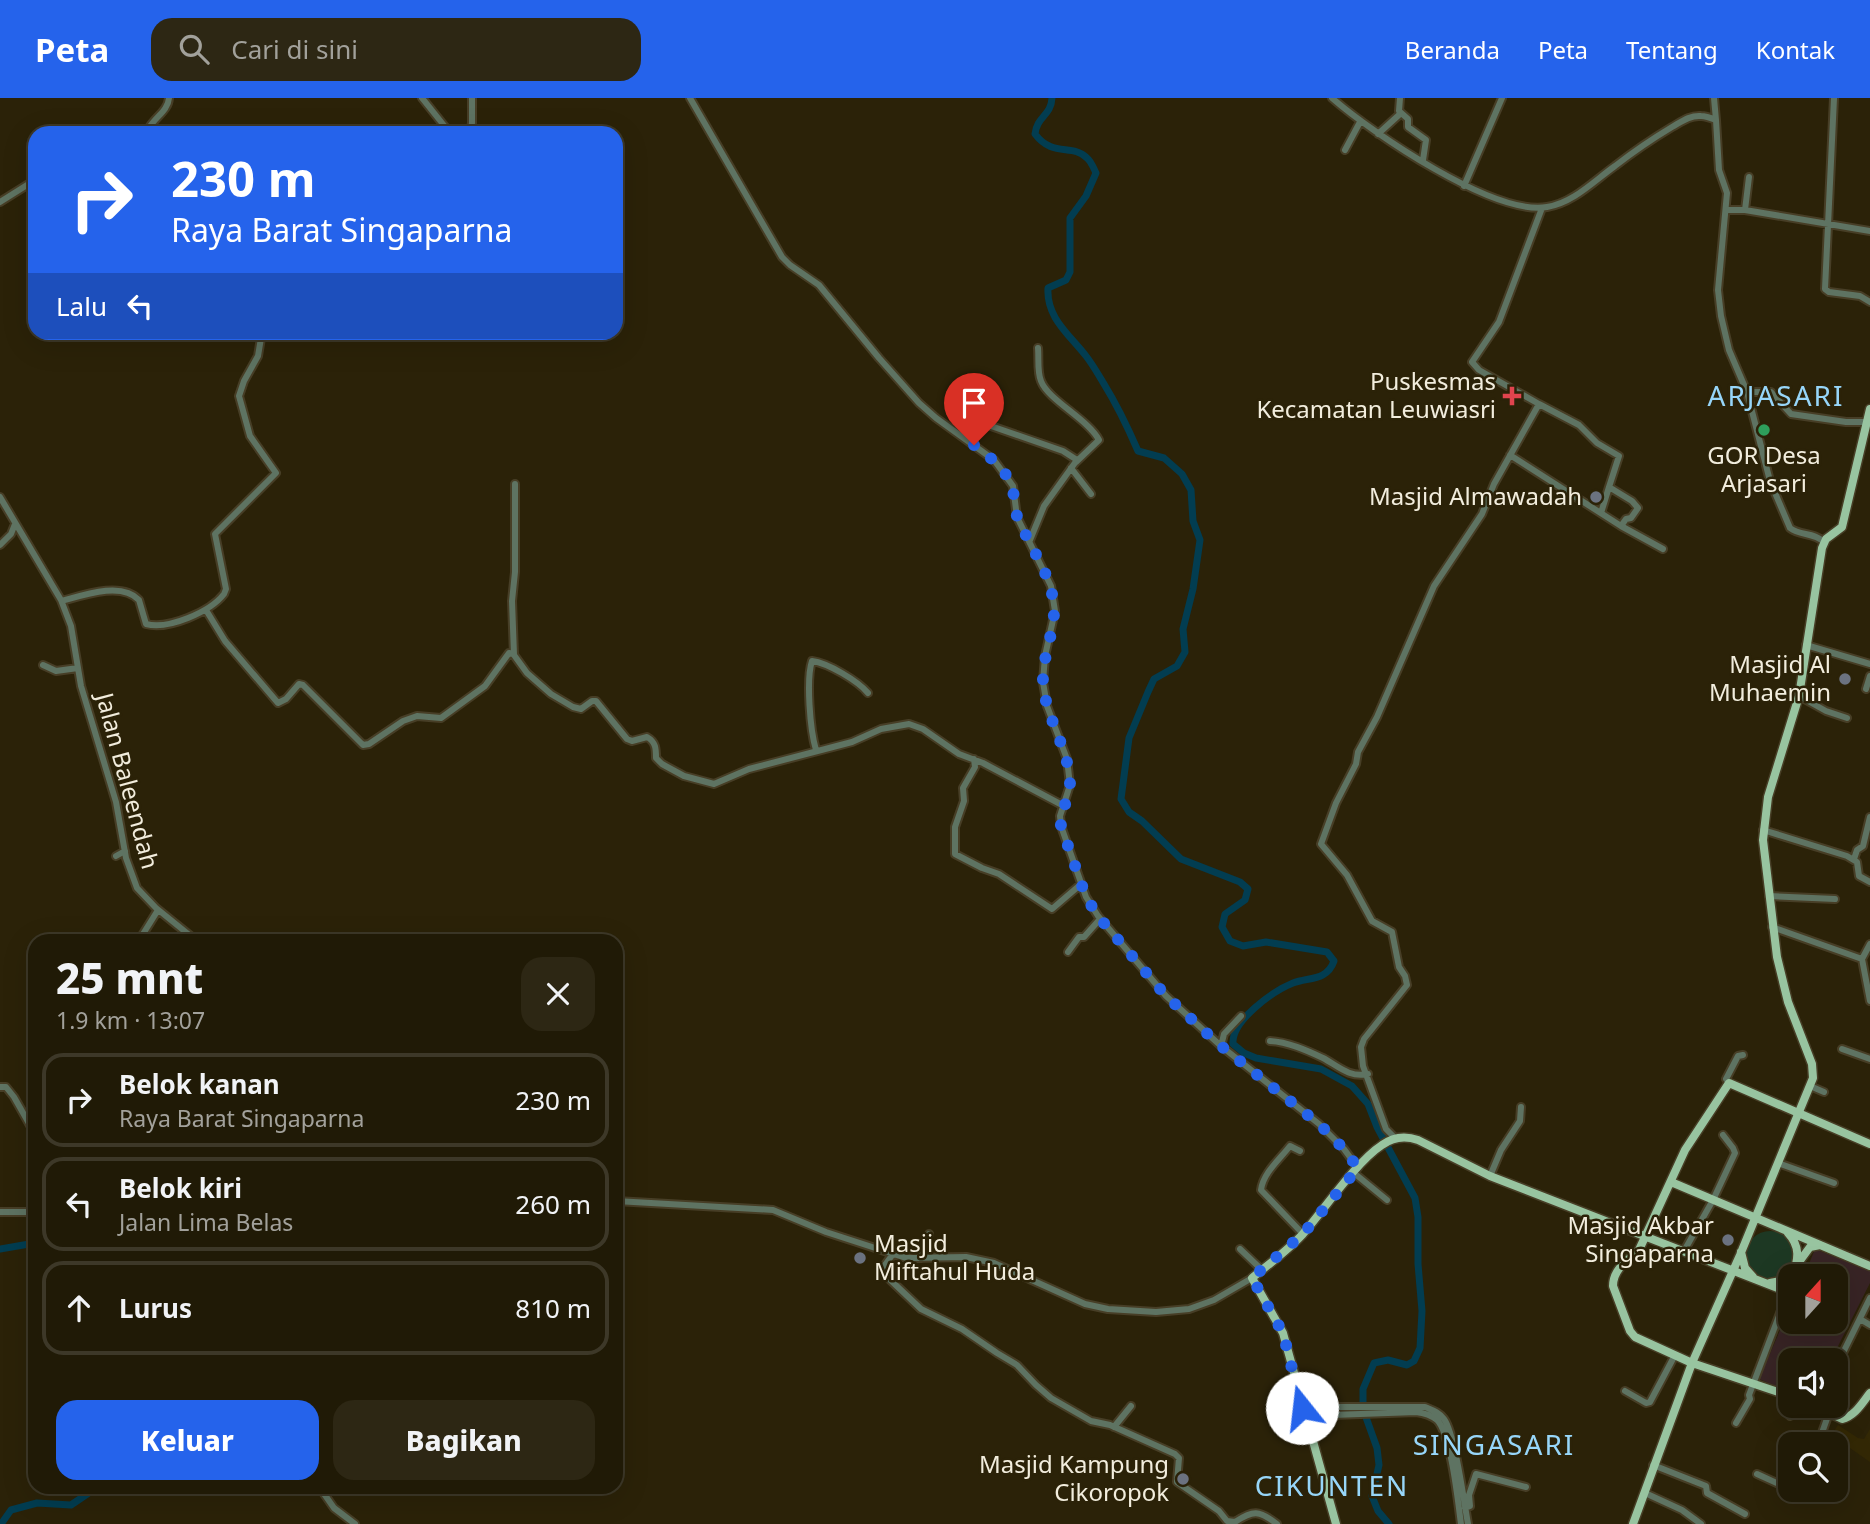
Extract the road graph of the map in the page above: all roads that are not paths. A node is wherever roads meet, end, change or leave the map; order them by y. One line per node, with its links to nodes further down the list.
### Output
1 (169, 98): 13 (street)
2 (422, 98): 14 (street)
3 (472, 98): 15 (street)
4 (690, 98): 45 (street)
5 (1332, 98): 12 (street)
6 (1401, 98): 10 (street)
7 (1502, 98): 21 (street)
8 (1714, 98): 11 (street)
9 (1834, 98): 26 (street)
10 (1400, 114): 16 (street); 18 (street)
11 (1716, 120): 23 (street); 24 (street)
12 (1360, 122): 16 (street); 17 (street)
13 (150, 126)
14 (444, 126)
15 (471, 126)
16 (1378, 134): 18 (street)
17 (1345, 150)
18 (1423, 160): 21 (street)
19 (1749, 177): 25 (street)
20 (28, 184): 22 (street)
21 (1464, 186): 23 (street)
22 (0, 202)
23 (1542, 208): 32 (street)
24 (1727, 210): 25 (street); 31 (street)
25 (1745, 210): 26 (street)
26 (1828, 223): 27 (street); 28 (street)
27 (1870, 231)
28 (1870, 302)
29 (261, 340): 50 (street)
30 (1038, 348): 37 (street)
31 (1747, 392): 34 (street); 46 (street)
32 (1539, 404): 36 (street); 39 (street)
33 (1870, 409): 34 (main road)
34 (1866, 422): 46 (main road)
35 (991, 426): 37 (street)
36 (1510, 455): 42 (street); 90 (street)
37 (1073, 465): 40 (street); 45 (street)
38 (515, 484): 52 (street)
39 (1609, 487): 42 (street); 44 (street)
40 (1091, 494)
41 (0, 497): 43 (street, Jalan Baleendah)
42 (1601, 513): 44 (street)
43 (15, 524): 47 (street); 49 (street, Jalan Baleendah)
44 (1621, 526): 48 (street)
45 (1029, 540): 63 (street)
46 (1824, 542): 51 (main road)
47 (0, 545)
48 (1663, 549)
49 (62, 601): 50 (street); 55 (street, Jalan Baleendah)
50 (206, 610): 52 (street)
51 (1806, 645): 53 (street); 59 (main road)
52 (514, 654): 61 (street)
53 (1870, 664)
54 (43, 665): 55 (street)
55 (78, 668): 68 (street, Jalan Baleendah)
56 (1870, 676): 57 (street)
57 (1866, 689)
58 (868, 693): 61 (street)
59 (1798, 696): 60 (street); 65 (main road)
60 (1847, 718)
61 (816, 750): 62 (street)
62 (974, 759): 63 (street); 72 (street)
63 (1064, 806): 72 (street)
64 (1870, 817): 66 (street)
65 (1763, 830): 70 (street); 73 (main road)
66 (1861, 848): 67 (street); 70 (street)
67 (1870, 849)
68 (125, 851): 69 (street); 75 (street, Jalan Baleendah)
69 (116, 856)
70 (1854, 859): 71 (street)
71 (1870, 882)
72 (1080, 885): 76 (street)
73 (1769, 896): 74 (street); 77 (main road)
74 (1835, 899)
75 (158, 910): 78 (street); 79 (street, Jalan Baleendah)
76 (1100, 919): 81 (street); 86 (street)
77 (1772, 927): 82 (street); 92 (main road)
78 (143, 934)
79 (188, 934)
80 (1870, 946): 82 (street)
81 (1069, 953)
82 (1862, 959): 83 (street)
83 (1870, 1001)
84 (1241, 1016): 86 (street)
85 (1270, 1041): 90 (street)
86 (1221, 1046): 103 (street)
87 (1842, 1049): 89 (street)
88 (1743, 1055): 91 (street)
89 (1870, 1059)
90 (1368, 1074): 99 (street)
91 (1729, 1083): 96 (main road); 105 (main road)
92 (1810, 1086): 94 (street); 96 (main road)
93 (0, 1087): 97 (street)
94 (1824, 1092)
95 (1521, 1107): 104 (street)
96 (1798, 1113): 100 (main road); 102 (main road)
97 (28, 1122)
98 (1724, 1135): 108 (street)
99 (1394, 1138): 103 (main road); 104 (main road)
100 (1870, 1144)
101 (1300, 1151): 116 (street)
102 (1778, 1163): 106 (street); 112 (main road)
103 (1356, 1170): 107 (street); 116 (main road)
104 (1490, 1176): 118 (main road)
105 (1671, 1182): 108 (main road); 118 (main road)
106 (1834, 1183)
107 (1387, 1200)
108 (1713, 1200): 112 (main road); 121 (street)
109 (623, 1201): 122 (street)
110 (0, 1212): 111 (street)
111 (28, 1212)
112 (1754, 1217): 113 (main road); 117 (main road)
113 (1774, 1225): 114 (main road); 117 (main road)
114 (1786, 1231): 119 (main road); 125 (main road)
115 (929, 1234): 124 (street)
116 (1303, 1234): 129 (main road)
117 (1748, 1236): 123 (main road)
118 (1647, 1237): 121 (main road); 141 (main road)
119 (1820, 1245): 126 (main road); 128 (main road)
120 (1240, 1250): 129 (street)
121 (1684, 1251): 127 (main road)
122 (893, 1254): 124 (street); 151 (street)
123 (1740, 1255): 127 (main road); 130 (main road); 132 (main road)
124 (918, 1259): 131 (street)
125 (1797, 1264)
126 (1799, 1264)
127 (1720, 1265): 130 (main road)
128 (1870, 1266)
129 (1262, 1270): 131 (main road)
130 (1733, 1270): 132 (main road); 142 (main road)
131 (1252, 1278): 148 (main road)
132 (1754, 1279): 134 (main road)
133 (1778, 1282): 134 (main road)
134 (1764, 1283): 135 (main road)
135 (1778, 1286)
136 (1870, 1298): 138 (street)
137 (1778, 1318): 143 (street)
138 (1860, 1320): 139 (street); 140 (street)
139 (1870, 1325)
140 (1846, 1348)
141 (1675, 1355): 142 (main road); 144 (street)
142 (1692, 1363): 143 (main road); 153 (main road)
143 (1754, 1382): 145 (main road); 150 (street)
144 (1625, 1391)
145 (1778, 1391)
146 (1870, 1393): 149 (main road)
147 (1130, 1406): 151 (street)
148 (1304, 1412): 152 (street); 163 (main road)
149 (1848, 1417)
150 (1736, 1423)
151 (1115, 1427): 162 (street)
152 (1453, 1461): 159 (street); 164 (street)
153 (1653, 1465): 157 (main road); 160 (street)
154 (1757, 1474): 155 (street)
155 (1778, 1484)
156 (1526, 1487): 159 (street)
157 (1644, 1493): 166 (main road); 167 (street)
158 (324, 1494): 161 (street)
159 (1465, 1508): 165 (street)
160 (1745, 1514)
161 (355, 1524)
162 (1277, 1524)
163 (1336, 1524)
164 (1461, 1524)
165 (1468, 1524)
166 (1633, 1524)
167 (1701, 1524)

